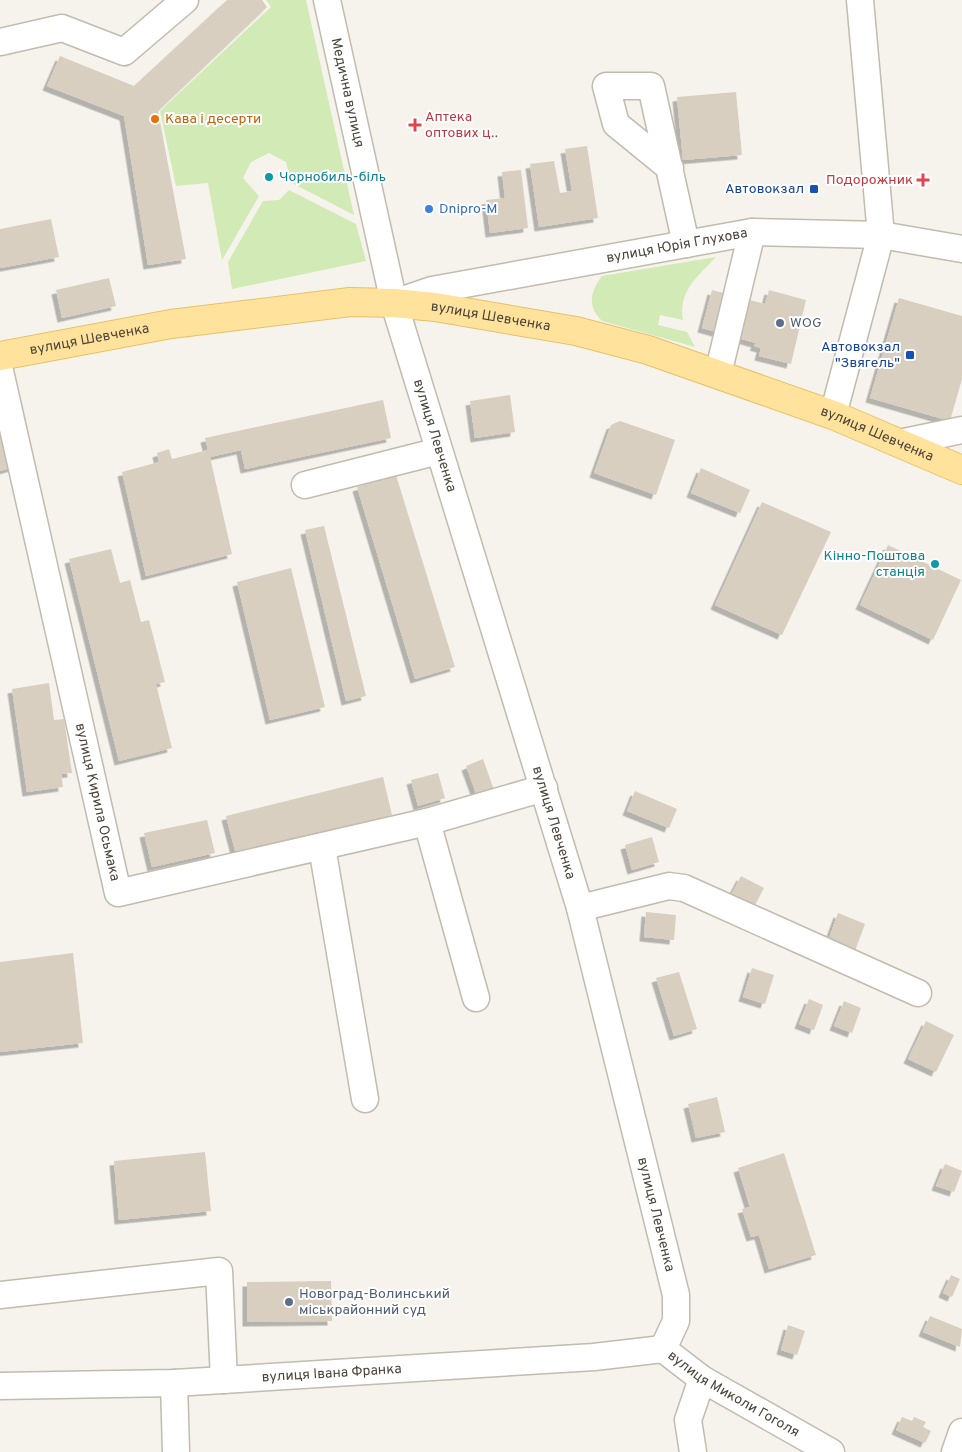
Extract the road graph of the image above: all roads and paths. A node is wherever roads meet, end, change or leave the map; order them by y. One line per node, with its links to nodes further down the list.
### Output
1 (185, 0): 4 (street)
2 (327, 0): 10 (street, Медична вулиця)
3 (860, 0): 7 (street)
4 (0, 42)
5 (670, 168): 8 (street)
6 (752, 232): 7 (street, вулиця Юрія Глухова); 8 (street, вулиця Юрія Глухова); 13 (street)
7 (881, 235): 9 (street, вулиця Юрія Глухова); 14 (street)
8 (686, 244): 10 (street, вулиця Юрія Глухова)
9 (962, 249)
10 (394, 303): 11 (main road, вулиця Шевченка); 13 (main road, вулиця Шевченка); 17 (street, вулиця Левченка)
11 (0, 356)
12 (0, 371): 22 (street, вулиця Кирила Осьмака)
13 (718, 374): 14 (main road, вулиця Шевченка)
14 (833, 415): 16 (main road, вулиця Шевченка)
15 (962, 430): 16 (street)
16 (899, 443): 18 (main road, вулиця Шевченка)
17 (439, 451): 19 (street); 20 (street, вулиця Левченка)
18 (962, 470)
19 (305, 484)
20 (544, 788): 21 (street, вулиця Кирила Осьмака); 23 (street, вулиця Левченка)
21 (427, 822): 22 (street, вулиця Кирила Осьмака); 25 (street)
22 (322, 847): 26 (street)
23 (580, 908): 24 (street); 28 (street, вулиця Левченка)
24 (918, 993)
25 (476, 998)
26 (365, 1099)
27 (0, 1295): 30 (street)
28 (663, 1349): 29 (street, вулиця Миколи Гоголя); 30 (street, вулиця Івана Франка)
29 (702, 1379): 35 (street); 36 (street, вулиця Миколи Гоголя)
30 (224, 1380): 31 (street, вулиця Івана Франка)
31 (174, 1383): 32 (street, вулиця Івана Франка); 34 (street)
32 (0, 1386)
33 (962, 1432): 37 (street)
34 (176, 1452)
35 (693, 1452)
36 (831, 1452)
37 (955, 1452)

